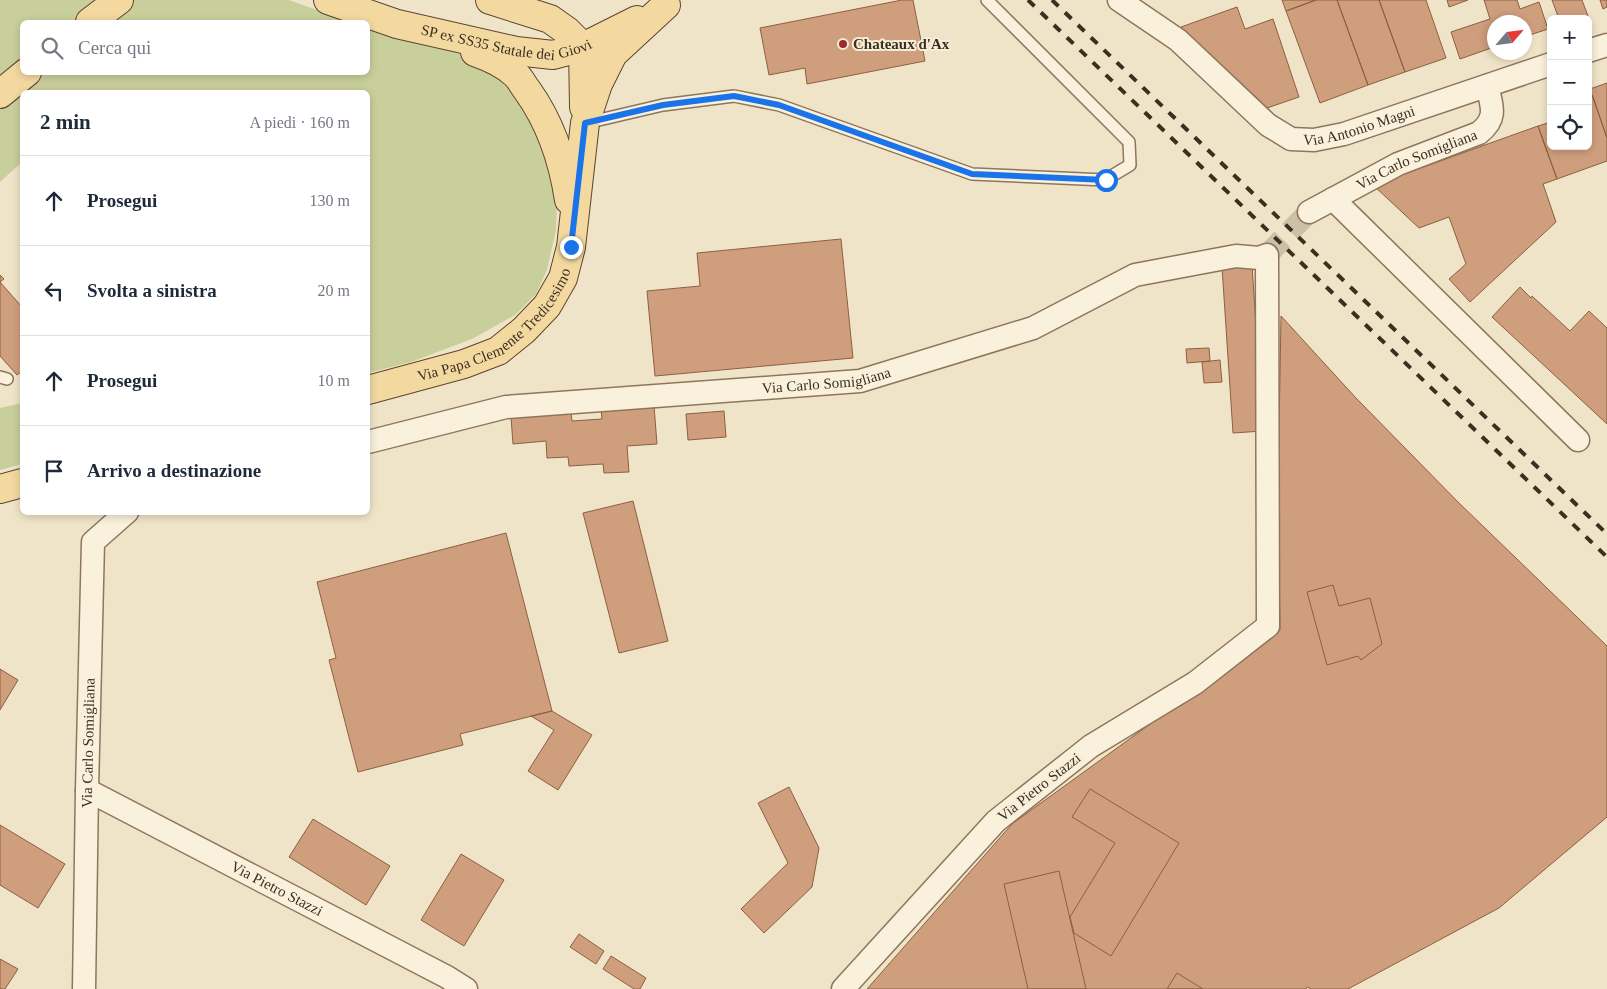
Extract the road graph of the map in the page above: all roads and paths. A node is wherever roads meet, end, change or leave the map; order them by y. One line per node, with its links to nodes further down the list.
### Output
1 (119, 0): 7 (main road)
2 (328, 0): 8 (main road, SP ex SS35 Statale dei Giovi)
3 (490, 0): 10 (main road)
4 (987, 0): 16 (lane)
5 (1119, 0): 14 (street, Via Antonio Magni)
6 (672, 2): 10 (main road, SP ex SS35 Statale dei Giovi); 16 (main road)
7 (93, 20)
8 (397, 24): 10 (main road, SP ex SS35 Statale dei Giovi); 19 (main road)
9 (1607, 45): 11 (street)
10 (582, 47): 16 (main road)
11 (1592, 50)
12 (1547, 65): 14 (street, Via Antonio Magni)
13 (23, 75): 15 (main road)
14 (1487, 86): 17 (street, Via Carlo Somigliana)
15 (0, 94)
16 (585, 123): 19 (main road)
17 (1333, 199): 18 (street, Via Carlo Somigliana); 21 (street)
18 (1309, 212)
19 (573, 218): 20 (main road, Via Papa Clemente Tredicesimo)
20 (370, 389)
21 (1578, 440)
22 (370, 441): 26 (street, Via Carlo Somigliana)
23 (20, 484): 24 (main road)
24 (0, 489)
25 (124, 515): 27 (street, Via Carlo Somigliana)
26 (1268, 626): 30 (street, Via Pietro Stazzi)
27 (87, 790): 28 (street, Via Carlo Somigliana); 29 (street, Via Pietro Stazzi)
28 (84, 989)
29 (466, 989)
30 (843, 989)

